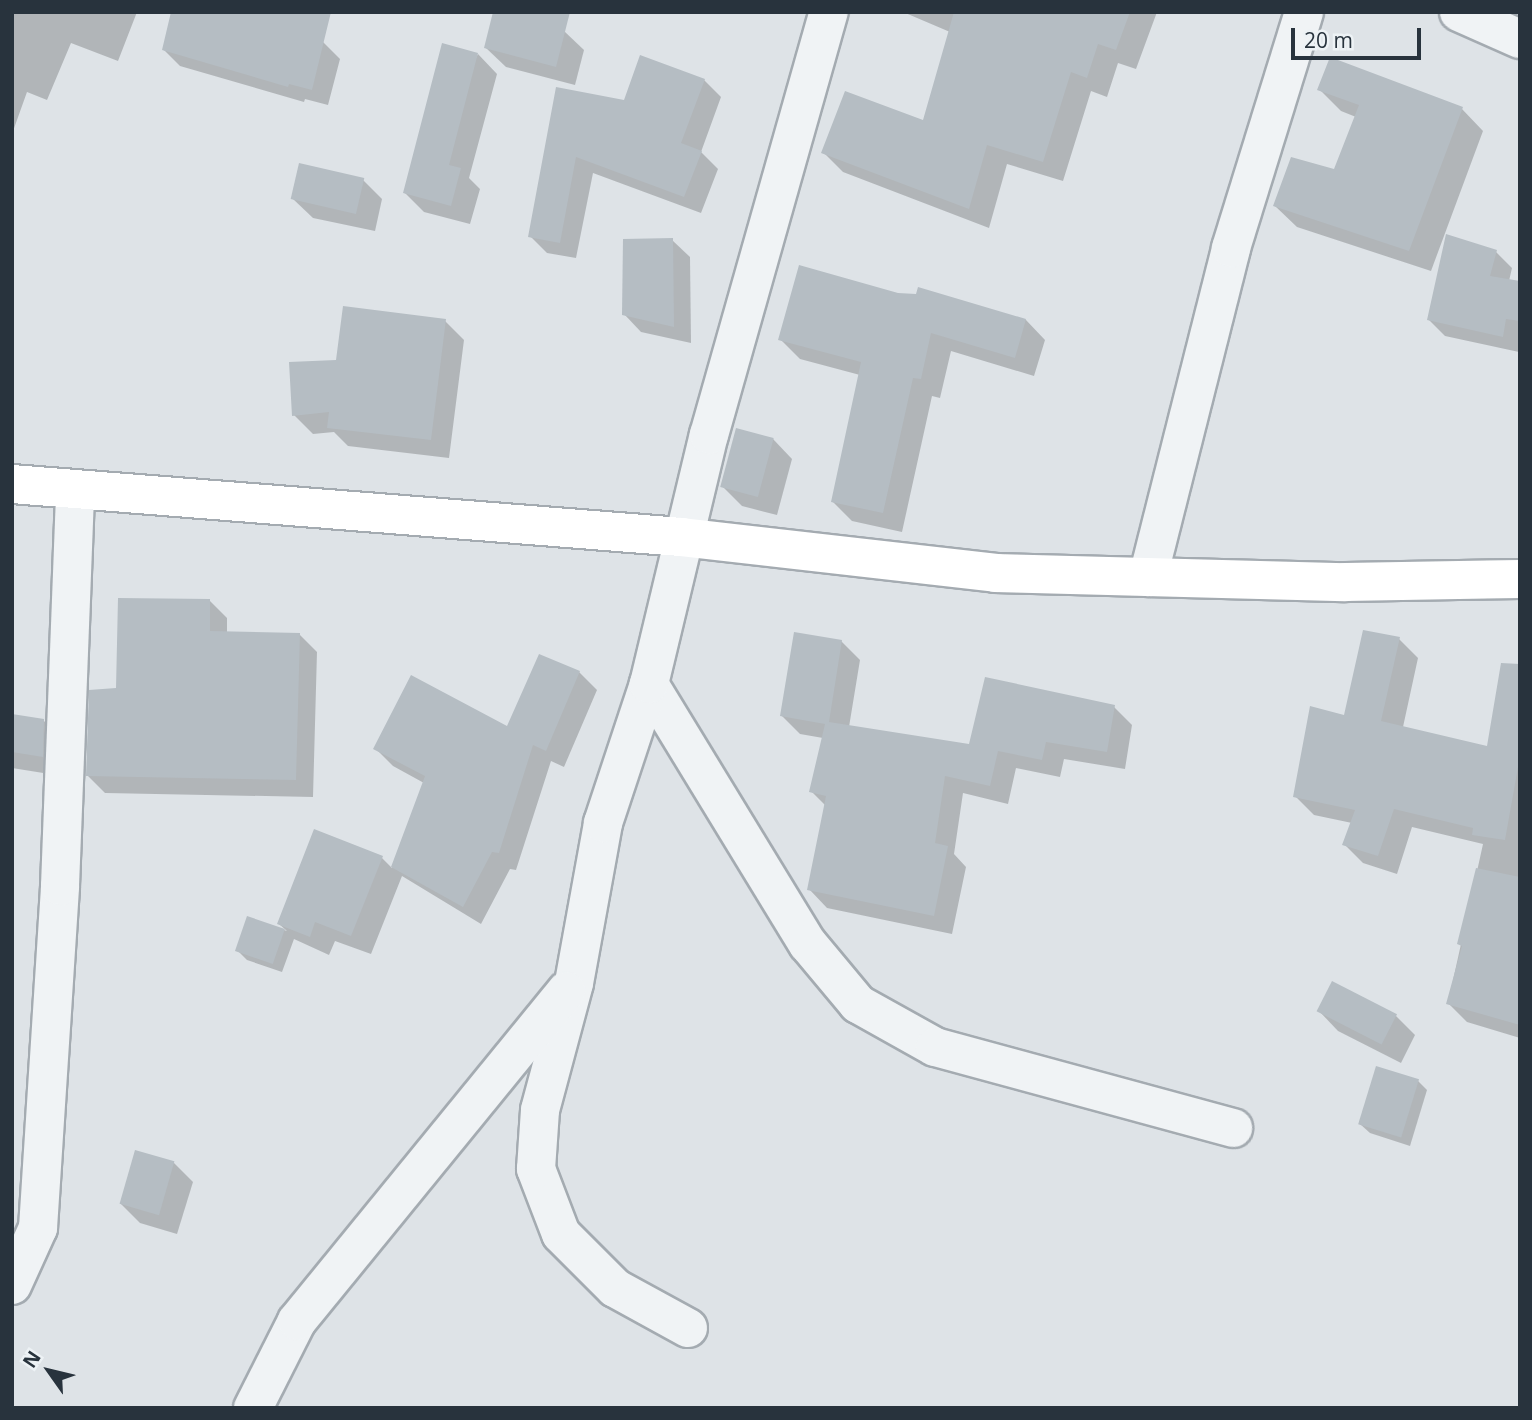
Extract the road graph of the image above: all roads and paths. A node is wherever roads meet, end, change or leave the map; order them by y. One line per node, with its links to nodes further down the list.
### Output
1 (830, 12): 7 (street)
2 (1304, 12): 8 (street)
3 (1459, 12): 4 (street)
4 (1520, 39)
5 (12, 484): 6 (street)
6 (75, 490): 7 (street); 13 (street)
7 (681, 537): 8 (street); 10 (street)
8 (1148, 578): 9 (street)
9 (1520, 579)
10 (649, 684): 11 (street); 12 (street)
11 (574, 982): 14 (street); 15 (street)
12 (1233, 1128)
13 (12, 1285)
14 (688, 1328)
15 (253, 1408)

